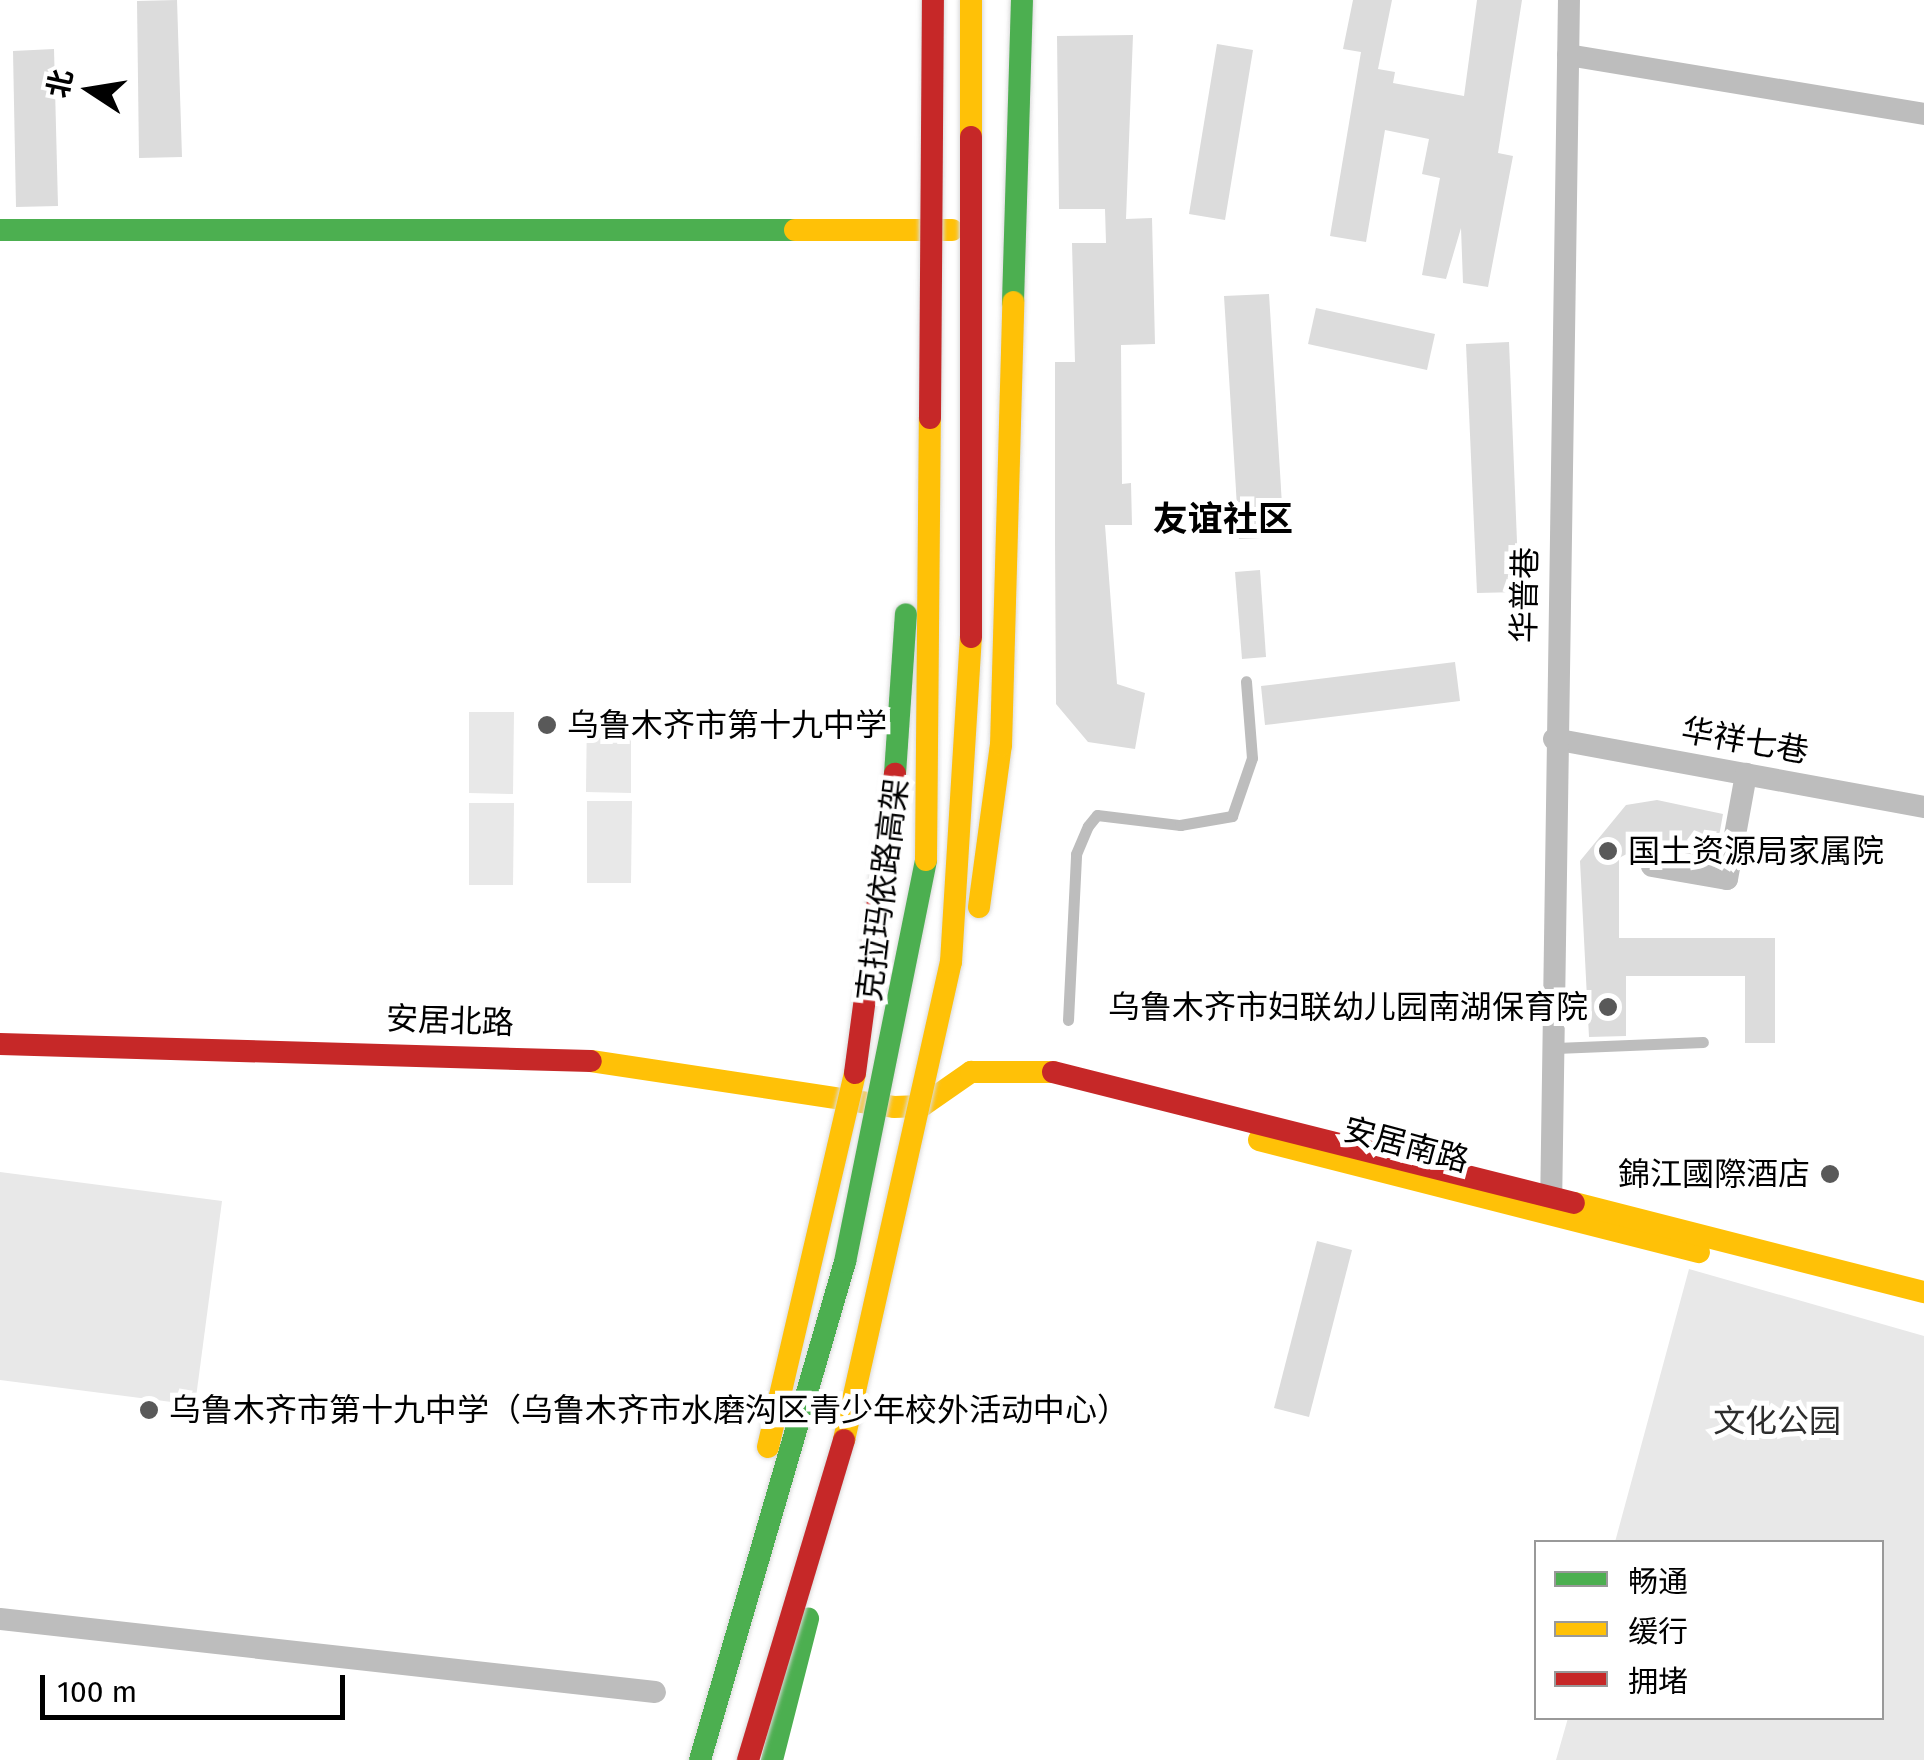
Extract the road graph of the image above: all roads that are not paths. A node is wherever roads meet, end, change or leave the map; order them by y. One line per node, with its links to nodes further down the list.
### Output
1 (933, 0): 27 (main road, 克拉玛依路高架, bridge)
2 (971, 0): 22 (main road, bridge)
3 (1022, 0): 22 (main road, bridge)
4 (1569, 0): 5 (street, 华普巷)
5 (1568, 56): 6 (street); 11 (street, 华普巷)
6 (1924, 114)
7 (0, 230): 8 (main road)
8 (910, 230): 9 (main road); 27 (main road, bridge)
9 (977, 230)
10 (1246, 681): 15 (lane)
11 (1554, 739): 12 (street, 华祥七巷); 18 (street, 华普巷)
12 (1746, 774): 13 (street, 华祥七巷); 14 (street)
13 (1924, 807)
14 (1652, 866)
15 (1068, 1020)
16 (1704, 1042): 18 (lane)
17 (0, 1044): 20 (main road, 安居北路)
18 (1556, 1048): 21 (street, 华普巷)
19 (0, 1058): 20 (main road, 安居北路)
20 (884, 1113): 21 (main road, 安居南路); 23 (main road, 安居南路)
21 (1554, 1192): 23 (street, 华普巷); 24 (main road, 安居南路)
22 (904, 1212): 26 (main road, bridge)
23 (1550, 1216): 25 (main road, 安居南路)
24 (1924, 1292)
25 (1924, 1310)
26 (859, 1390): 31 (main road, bridge); 32 (main road, bridge)
27 (747, 1586): 30 (main road, 克拉玛依路高架, bridge)
28 (0, 1619): 29 (street)
29 (655, 1692)
30 (700, 1760)
31 (748, 1760)
32 (772, 1760)

